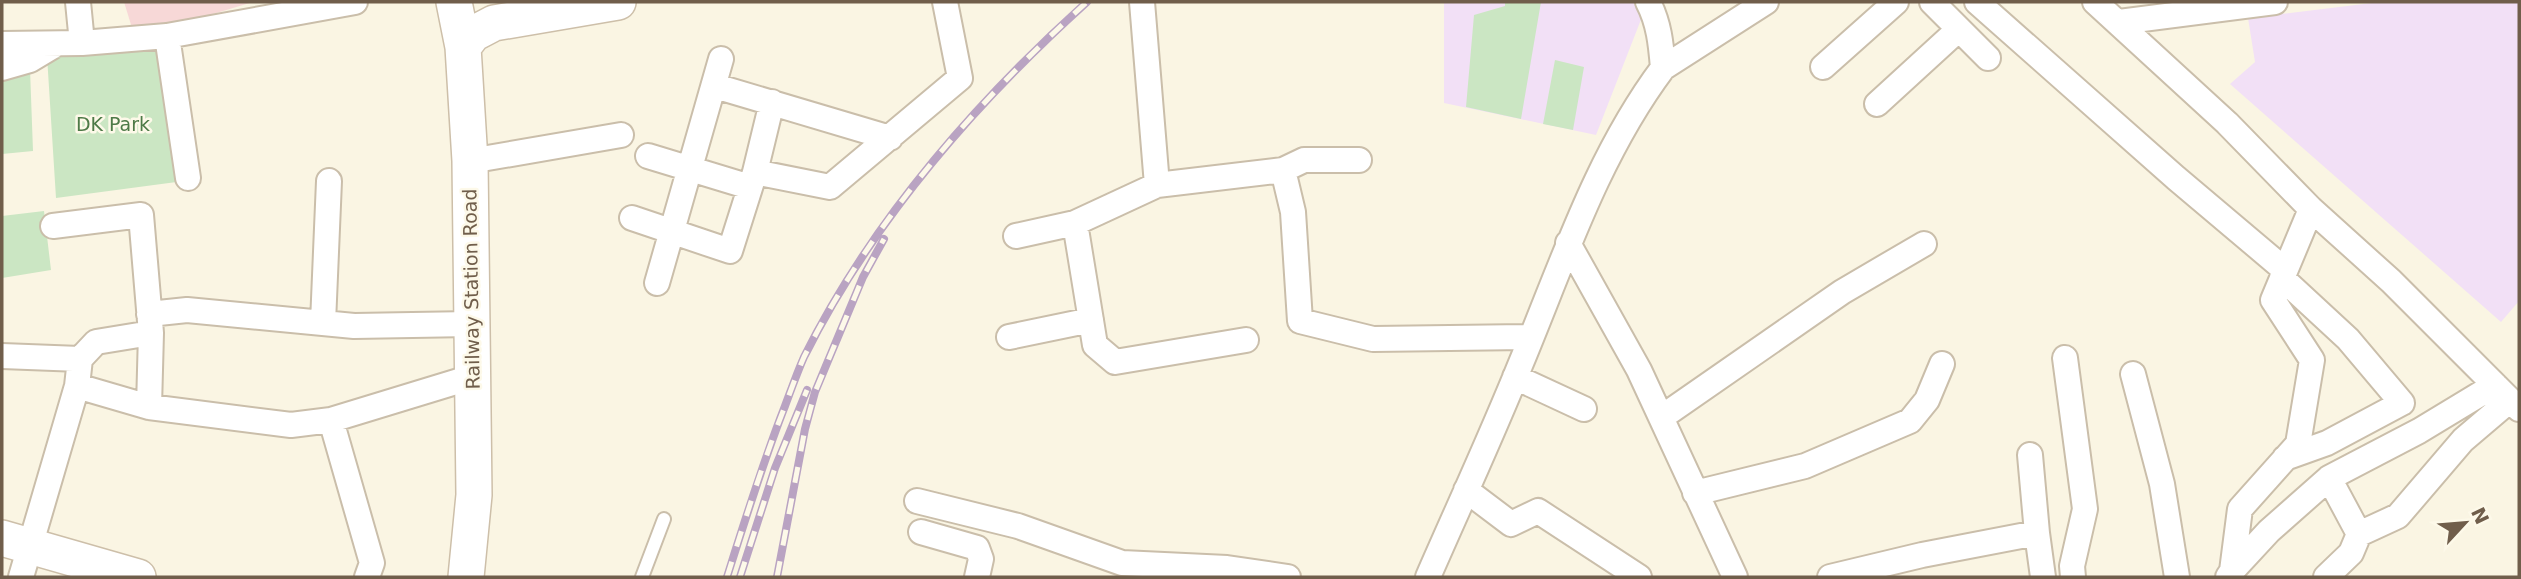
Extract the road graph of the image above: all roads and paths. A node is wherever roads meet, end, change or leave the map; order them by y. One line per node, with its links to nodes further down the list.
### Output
1 (78, 2): 17 (street)
2 (355, 2): 16 (street)
3 (454, 2): 19 (street, Railway Station Road)
4 (618, 2): 19 (street)
5 (945, 2): 29 (street)
6 (1142, 2): 38 (street)
7 (1648, 2): 24 (street)
8 (1766, 2): 24 (street)
9 (1896, 2): 22 (street)
10 (1933, 2): 15 (street)
11 (1977, 2): 47 (street)
12 (2095, 2): 14 (street)
13 (2275, 2): 14 (street)
14 (2119, 22): 39 (street)
15 (1959, 29): 20 (street); 27 (street)
16 (167, 36): 17 (street); 35 (street)
17 (71, 42): 18 (street); 23 (street)
18 (2, 44)
19 (463, 47): 32 (street, Railway Station Road)
20 (1988, 58)
21 (721, 59): 25 (street)
22 (1824, 67)
23 (2, 68)
24 (1663, 68): 45 (street)
25 (715, 86): 26 (street); 33 (street)
26 (772, 102): 29 (street); 36 (street)
27 (1877, 104)
28 (621, 135): 32 (street)
29 (890, 138): 36 (street)
30 (648, 156): 33 (street)
31 (1359, 160): 34 (street)
32 (470, 161): 52 (street, Railway Station Road)
33 (691, 169): 36 (street); 43 (street)
34 (1283, 170): 38 (street); 54 (street)
35 (188, 178)
36 (752, 179): 43 (street)
37 (329, 181): 51 (street)
38 (1157, 185): 41 (street)
39 (2311, 209): 47 (street); 64 (street)
40 (632, 218): 43 (street)
41 (1075, 223): 44 (street); 49 (street)
42 (53, 226): 50 (street)
43 (670, 230): 48 (street)
44 (1016, 236)
45 (1568, 243): 54 (street); 68 (street)
46 (1924, 244): 68 (street)
47 (2284, 274): 65 (street); 72 (street)
48 (657, 283)
49 (1091, 320): 53 (street); 55 (street)
50 (150, 323): 51 (street); 58 (street); 66 (street)
51 (323, 323): 52 (street)
52 (471, 324): 61 (street, Railway Station Road)
53 (1009, 337)
54 (1531, 337): 62 (street)
55 (1246, 340)
56 (2, 356): 58 (street)
57 (2065, 358): 94 (street)
58 (80, 359): 63 (street)
59 (1942, 364): 75 (street)
60 (2133, 374): 95 (street)
61 (472, 377): 69 (street); 85 (street, Railway Station Road)
62 (1515, 377): 67 (street); 74 (street)
63 (78, 386): 66 (street); 81 (street)
64 (2508, 398): 70 (street); 80 (street)
65 (2402, 403): 70 (street); 72 (street)
66 (149, 407): 69 (street)
67 (1584, 409)
68 (1662, 417): 75 (street)
69 (331, 420): 84 (street)
70 (2419, 431): 73 (street)
71 (2030, 455): 79 (street)
72 (2285, 458): 82 (street)
73 (2329, 478): 80 (street); 82 (street)
74 (1466, 490): 89 (street); 90 (street)
75 (1695, 494): 91 (street)
76 (917, 501): 88 (street)
77 (664, 519): 86 (lane)
78 (921, 532): 87 (street)
79 (2037, 533): 92 (street); 93 (street)
80 (2358, 534): 96 (street)
81 (18, 554): 83 (street)
82 (2230, 574)
83 (138, 577)
84 (368, 577)
85 (467, 577)
86 (642, 577)
87 (977, 577)
88 (1288, 577)
89 (1428, 577)
90 (1639, 577)
91 (1735, 577)
92 (1830, 577)
93 (2043, 577)
94 (2073, 577)
95 (2177, 577)
96 (2326, 577)

